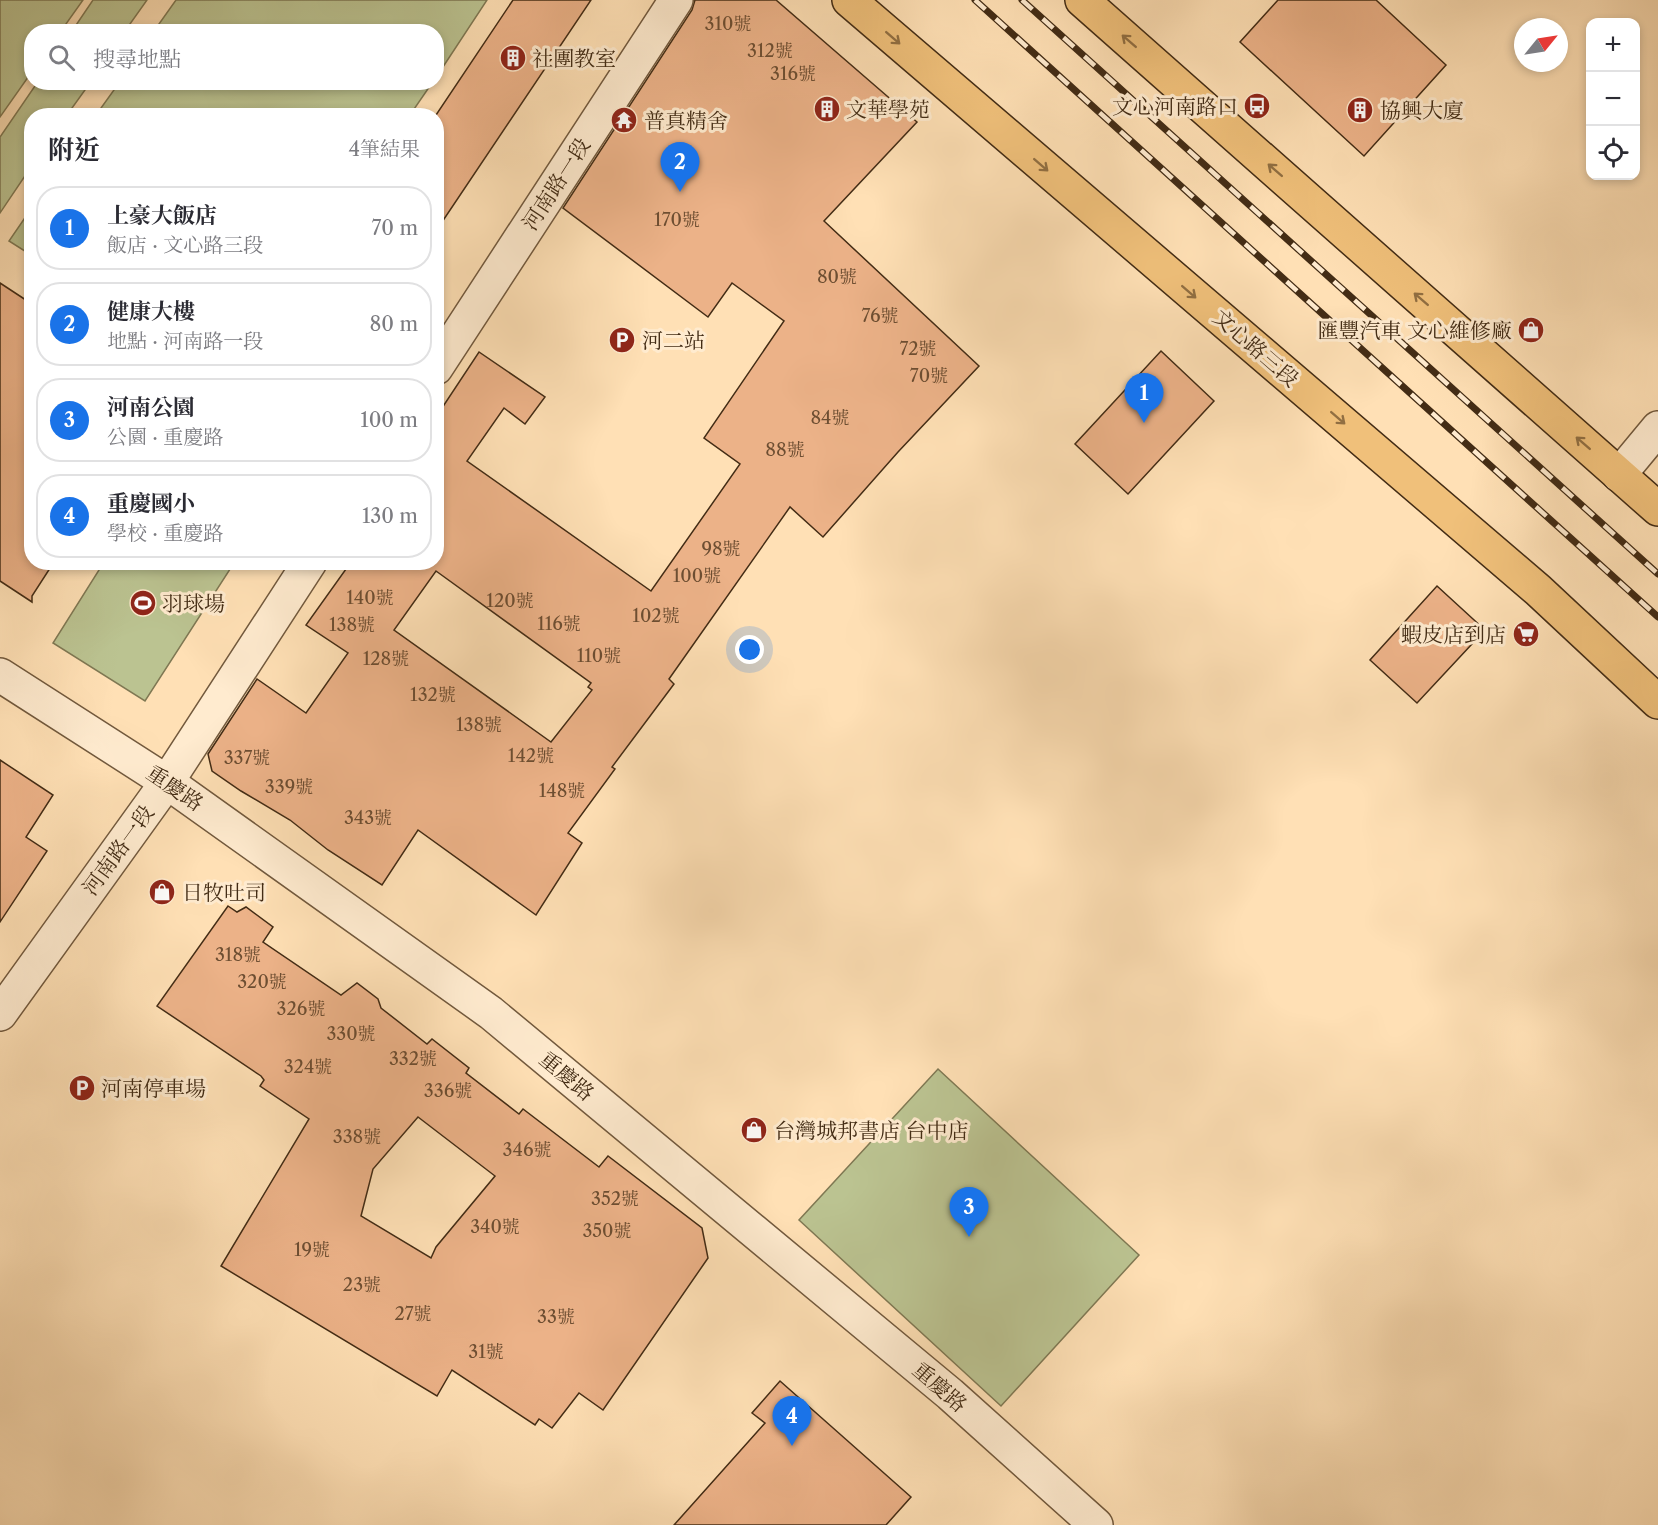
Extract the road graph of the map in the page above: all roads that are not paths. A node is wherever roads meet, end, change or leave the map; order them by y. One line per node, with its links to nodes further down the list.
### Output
1 (676, 0): 4 (street, 河南路一段)
2 (849, 0): 10 (main road, 文心路三段, one-way to 10)
3 (1082, 0): 6 (main road, one-way to 3)
4 (444, 356)
5 (1658, 428): 6 (street)
6 (1619, 475): 7 (main road)
7 (1658, 509)
8 (305, 570): 11 (street, 河南路一段)
9 (0, 675): 11 (street, 重慶路)
10 (1658, 702)
11 (167, 782): 12 (street, 河南路一段); 13 (street, 重慶路)
12 (0, 1014)
13 (1096, 1525)

